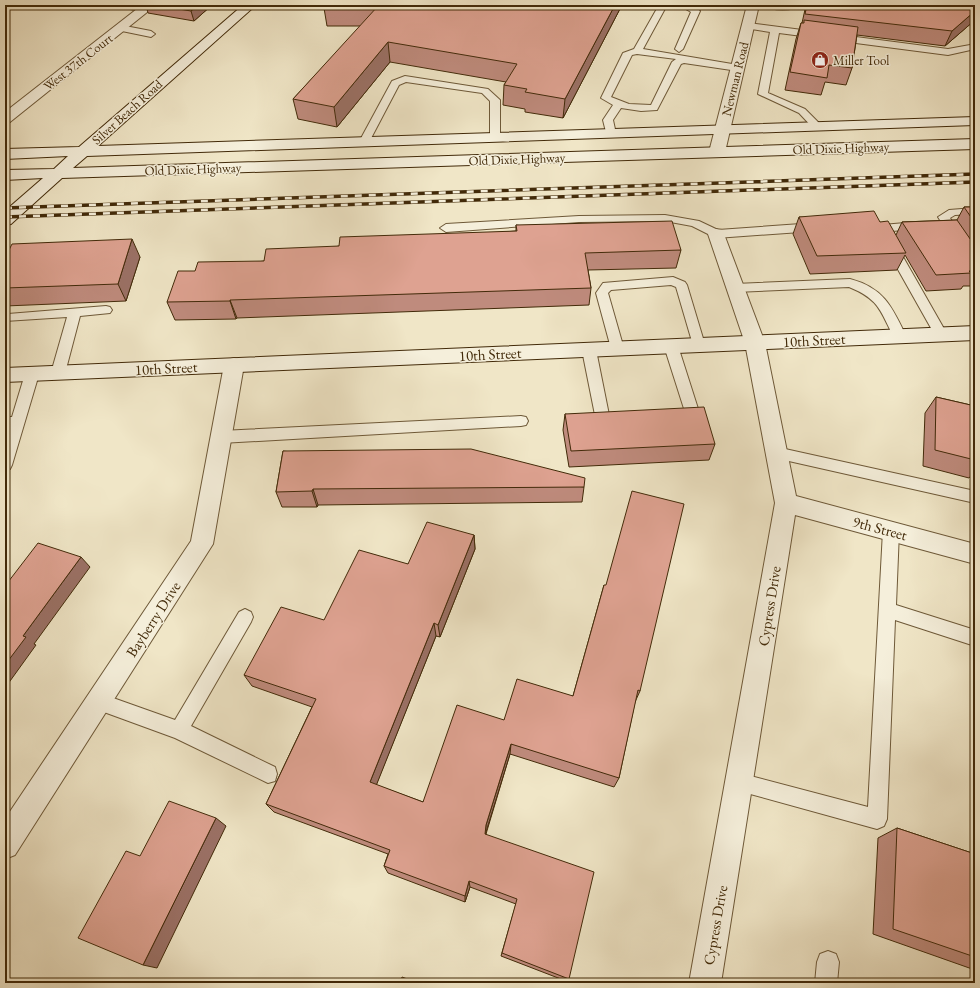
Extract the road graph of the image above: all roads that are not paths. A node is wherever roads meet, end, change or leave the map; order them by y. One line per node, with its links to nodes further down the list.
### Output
1 (150, 5): 9 (street, West 37th Court)
2 (250, 5): 26 (street, Silver Beach Road)
3 (663, 5): 14 (lane)
4 (682, 5): 13 (lane)
5 (753, 5): 8 (street, Newman Road)
6 (768, 5): 7 (lane)
7 (797, 5)
8 (748, 26): 10 (lane); 16 (street, Newman Road)
9 (120, 28): 11 (lane); 18 (street, West 37th Court)
10 (775, 30): 12 (lane); 20 (lane)
11 (151, 34)
12 (975, 44)
13 (679, 49)
14 (637, 51): 15 (lane); 17 (lane)
15 (684, 60): 16 (lane); 17 (lane)
16 (738, 68): 21 (street, Newman Road)
17 (618, 105): 22 (lane)
18 (5, 119)
19 (975, 121): 20 (street, Old Dixie Highway)
20 (818, 127): 21 (street, Old Dixie Highway)
21 (722, 130): 22 (street, Old Dixie Highway); 27 (street, Newman Road)
22 (610, 134): 23 (street, Old Dixie Highway)
23 (495, 138): 24 (street, Old Dixie Highway); 24 (lane)
24 (364, 142): 26 (street, Old Dixie Highway)
25 (975, 144): 27 (street, Old Dixie Highway)
26 (81, 152): 28 (street, Old Dixie Highway); 29 (street, Silver Beach Road)
27 (716, 152): 29 (street, Old Dixie Highway)
28 (5, 154)
29 (59, 173): 30 (street, Old Dixie Highway); 32 (street, Silver Beach Road)
30 (5, 175)
31 (975, 211): 37 (lane)
32 (5, 220)
33 (826, 226): 36 (lane)
34 (917, 226): 43 (lane)
35 (446, 228): 36 (lane)
36 (716, 234): 38 (street, Cypress Drive)
37 (975, 265)
38 (735, 288): 44 (lane); 45 (street, Cypress Drive)
39 (106, 310): 40 (lane)
40 (75, 313): 41 (lane); 51 (lane)
41 (8, 318)
42 (975, 333): 43 (street, 10th Street)
43 (941, 334): 44 (street, 10th Street)
44 (900, 336): 45 (street, 10th Street)
45 (755, 343): 46 (street, 10th Street); 59 (street, Cypress Drive)
46 (700, 345): 47 (street, 10th Street); 48 (lane)
47 (671, 346): 48 (street, 10th Street); 55 (lane)
48 (617, 348): 49 (street, 10th Street)
49 (589, 350): 50 (street, 10th Street); 54 (lane)
50 (234, 365): 51 (street, 10th Street); 58 (street, Bayberry Drive)
51 (58, 373): 52 (street, 10th Street)
52 (32, 374): 53 (street, 10th Street); 57 (lane)
53 (5, 375)
54 (602, 415)
55 (693, 415)
56 (521, 420): 58 (lane)
57 (11, 422): 60 (lane)
58 (221, 437): 68 (street, Bayberry Drive)
59 (776, 453): 61 (lane); 62 (street, Cypress Drive)
60 (5, 465)
61 (975, 497)
62 (786, 503): 63 (street, 9th Street); 71 (street, Cypress Drive)
63 (891, 531): 64 (street, 9th Street); 65 (lane)
64 (975, 554)
65 (886, 610): 67 (lane); 71 (lane)
66 (245, 617): 69 (lane)
67 (975, 638)
68 (99, 702): 69 (lane); 72 (street, Bayberry Drive)
69 (179, 730): 70 (lane)
70 (268, 774)
71 (739, 782): 74 (street, Cypress Drive)
72 (5, 845)
73 (828, 962): 75 (lane)
74 (705, 983)
75 (826, 983)

